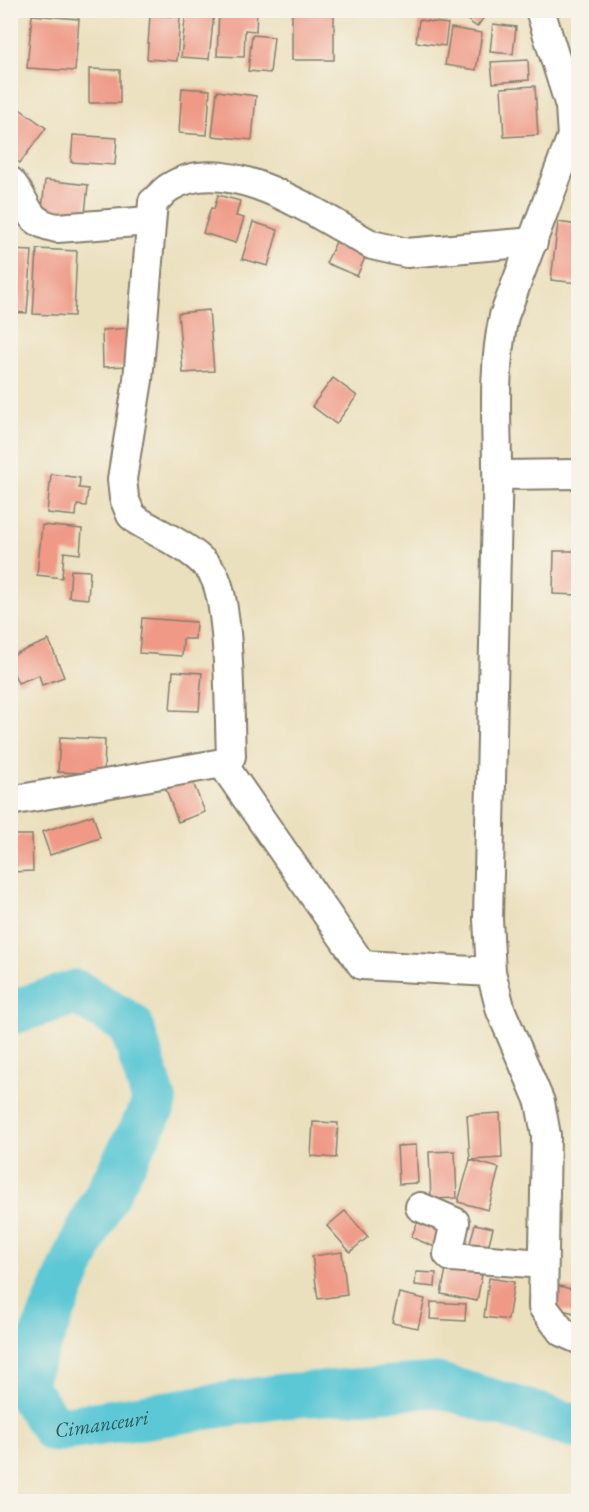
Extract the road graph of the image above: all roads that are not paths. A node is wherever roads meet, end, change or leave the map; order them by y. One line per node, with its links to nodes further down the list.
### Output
1 (540, 10): 4 (street)
2 (10, 181): 3 (street)
3 (150, 221): 4 (street); 7 (street)
4 (533, 242): 6 (street)
5 (579, 474): 6 (street)
6 (498, 475): 9 (street)
7 (222, 763): 8 (street); 9 (street)
8 (10, 801)
9 (491, 972): 11 (street)
10 (420, 1207): 11 (street)
11 (543, 1264): 12 (street)
12 (579, 1339)

